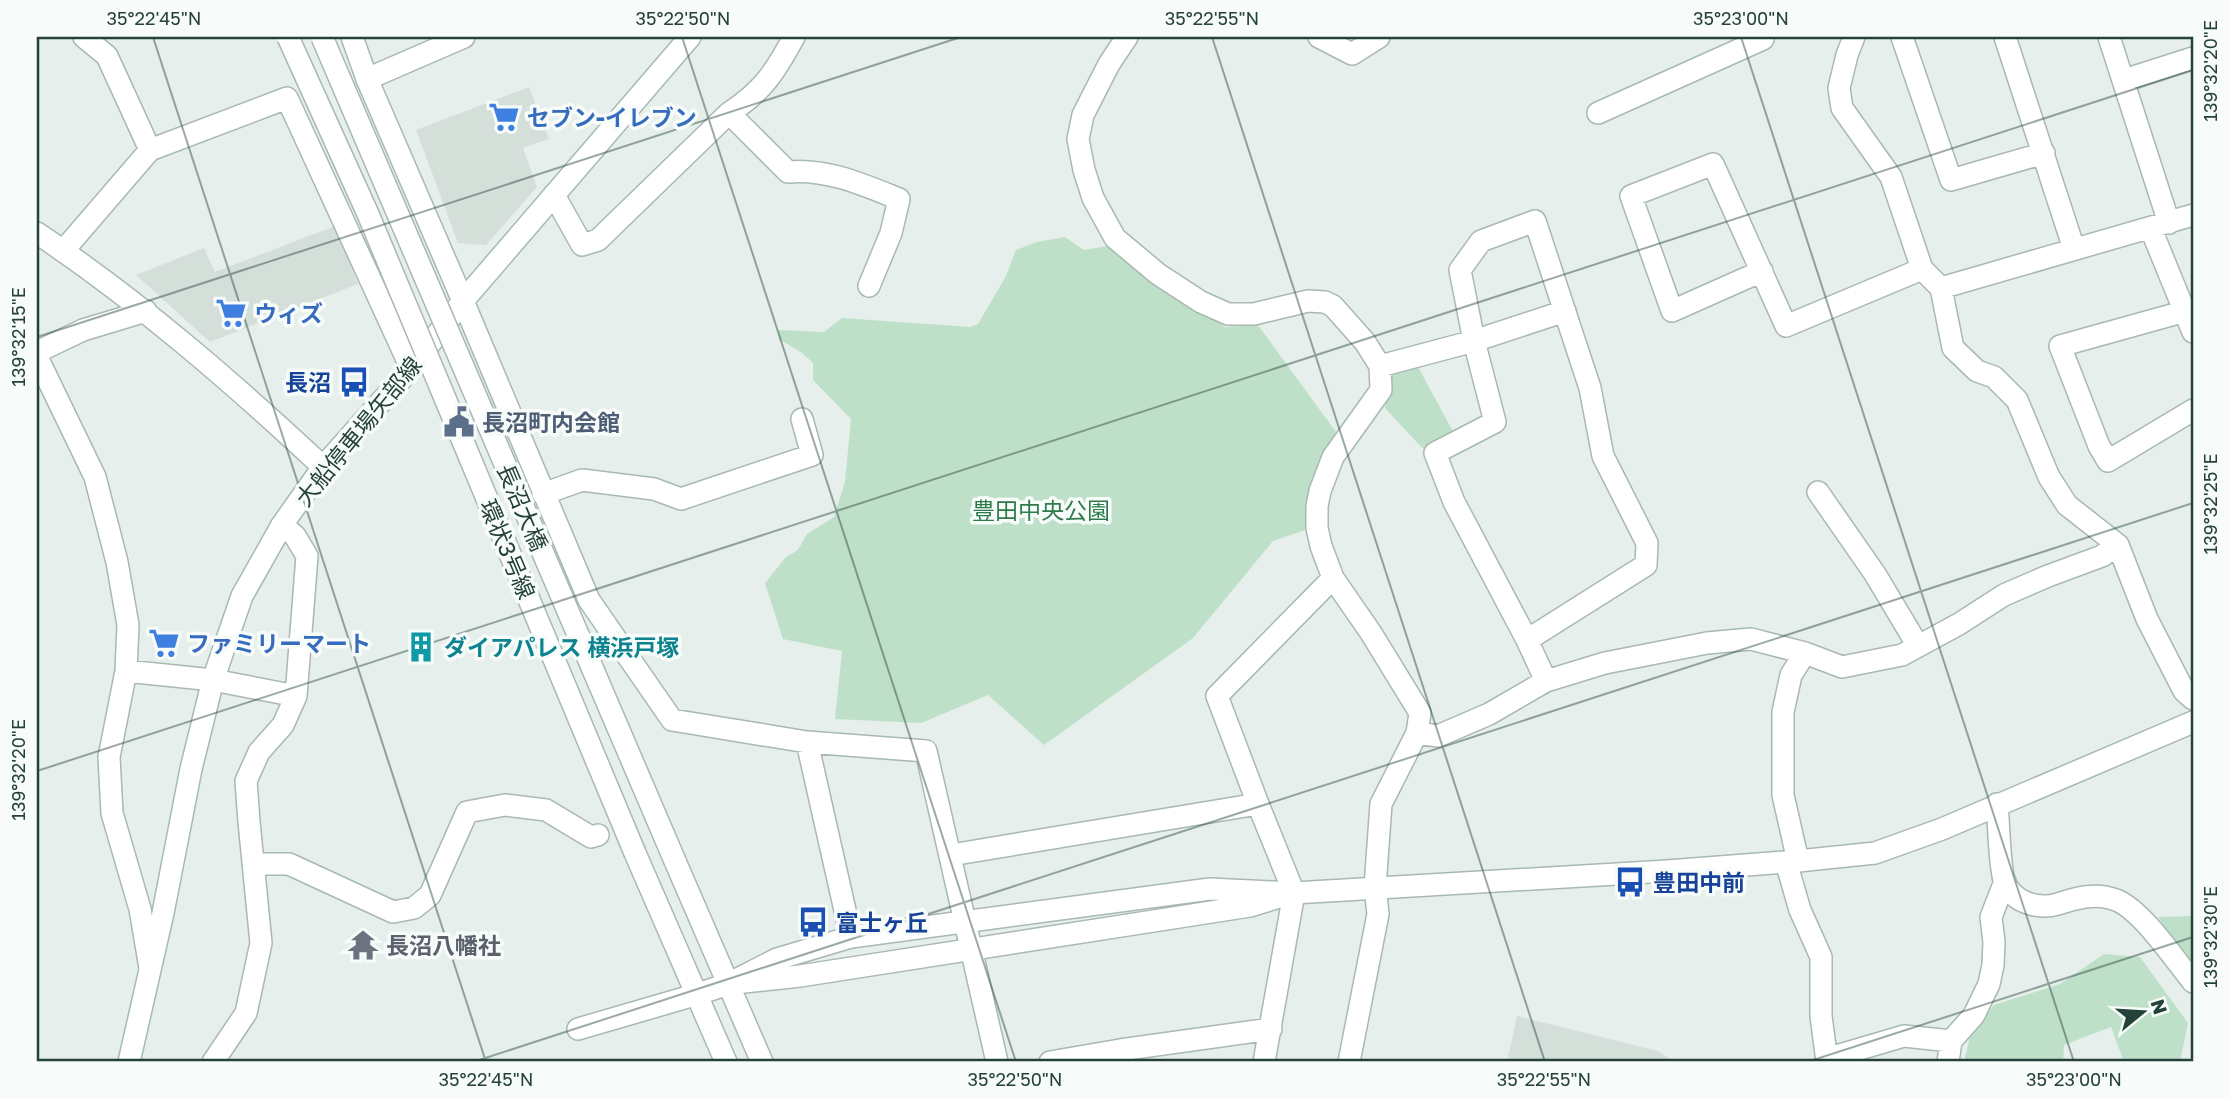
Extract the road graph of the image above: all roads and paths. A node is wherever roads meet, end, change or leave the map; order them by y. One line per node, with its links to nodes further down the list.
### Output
1 (84, 37): 21 (street)
2 (288, 37): 75 (street, 環状3号線, bridge)
3 (322, 37): 74 (street, 長沼大橋, bridge)
4 (352, 37): 17 (street)
5 (464, 37): 17 (street)
6 (690, 37): 23 (street, 大船停車場矢部線)
7 (794, 37): 19 (street)
8 (1127, 37): 39 (street)
9 (1319, 37): 10 (street)
10 (1379, 37)
11 (1762, 37): 20 (street)
12 (1854, 37): 29 (street)
13 (1902, 37): 22 (street)
14 (2005, 37): 22 (street)
15 (2109, 37): 18 (street)
16 (2193, 58): 18 (street)
17 (367, 79): 33 (street)
18 (2124, 80): 25 (street)
19 (729, 113): 23 (street); 31 (street)
20 (1598, 113)
21 (150, 150): 28 (street); 40 (street)
22 (2044, 153): 27 (street)
23 (554, 195): 33 (street, 大船停車場矢部線)
24 (2193, 215): 25 (street)
25 (2160, 226): 27 (street); 36 (street)
26 (37, 233): 28 (street)
27 (2074, 249): 32 (street)
28 (63, 251): 34 (street)
29 (1922, 269): 30 (street); 32 (street)
30 (1762, 271): 30 (street)
31 (869, 286)
32 (1941, 288): 47 (street)
33 (463, 301): 40 (street, 大船停車場矢部線); 45 (street)
34 (146, 311): 38 (street); 43 (street)
35 (1565, 311): 37 (street); 37 (street); 49 (street)
36 (2190, 318): 41 (street)
37 (1474, 341): 39 (street); 49 (street)
38 (37, 355): 52 (street)
39 (1380, 366): 48 (street)
40 (411, 368): 43 (street, 大船停車場矢部線)
41 (2193, 410)
42 (802, 419): 45 (street)
43 (323, 467): 46 (street, 大船停車場矢部線)
44 (1818, 492): 50 (street)
45 (543, 494): 59 (street)
46 (282, 525): 53 (street, 大船停車場矢部線); 55 (street)
47 (2118, 545): 50 (street); 56 (street)
48 (1333, 578): 58 (street); 60 (street)
49 (1527, 640): 54 (street)
50 (1918, 646): 51 (street)
51 (1805, 653): 54 (street); 64 (street)
52 (126, 671): 53 (street); 72 (street)
53 (212, 680): 55 (street); 72 (street, 大船停車場矢部線)
54 (1546, 681): 58 (street)
55 (296, 696): 65 (street)
56 (2193, 699)
57 (2193, 722): 61 (street)
58 (1417, 733): 67 (street)
59 (807, 742): 63 (street); 70 (street)
60 (1258, 804): 63 (street); 68 (street)
61 (1997, 804): 64 (street); 66 (street)
62 (598, 835): 65 (street)
63 (951, 855): 69 (street)
64 (1792, 862): 67 (street); 80 (street)
65 (254, 864): 82 (street)
66 (2004, 881): 73 (street); 78 (street)
67 (1375, 887): 68 (street); 88 (street)
68 (1294, 893): 69 (street); 71 (street); 77 (street)
69 (965, 921): 70 (street); 71 (street)
70 (851, 937): 74 (street)
71 (972, 948): 74 (street); 85 (street)
72 (150, 970): 81 (street, 大船停車場矢部線)
73 (2193, 982)
74 (728, 984): 75 (street); 84 (street)
75 (698, 994): 76 (street); 83 (street, 環状3号線)
76 (578, 1029)
77 (1271, 1029): 79 (street); 87 (street)
78 (1951, 1041): 80 (street); 89 (street)
79 (1122, 1056): 86 (street)
80 (1827, 1061)
81 (129, 1062)
82 (213, 1062)
83 (726, 1062)
84 (762, 1062)
85 (997, 1062)
86 (1059, 1062)
87 (1264, 1062)
88 (1349, 1062)
89 (1948, 1062)

